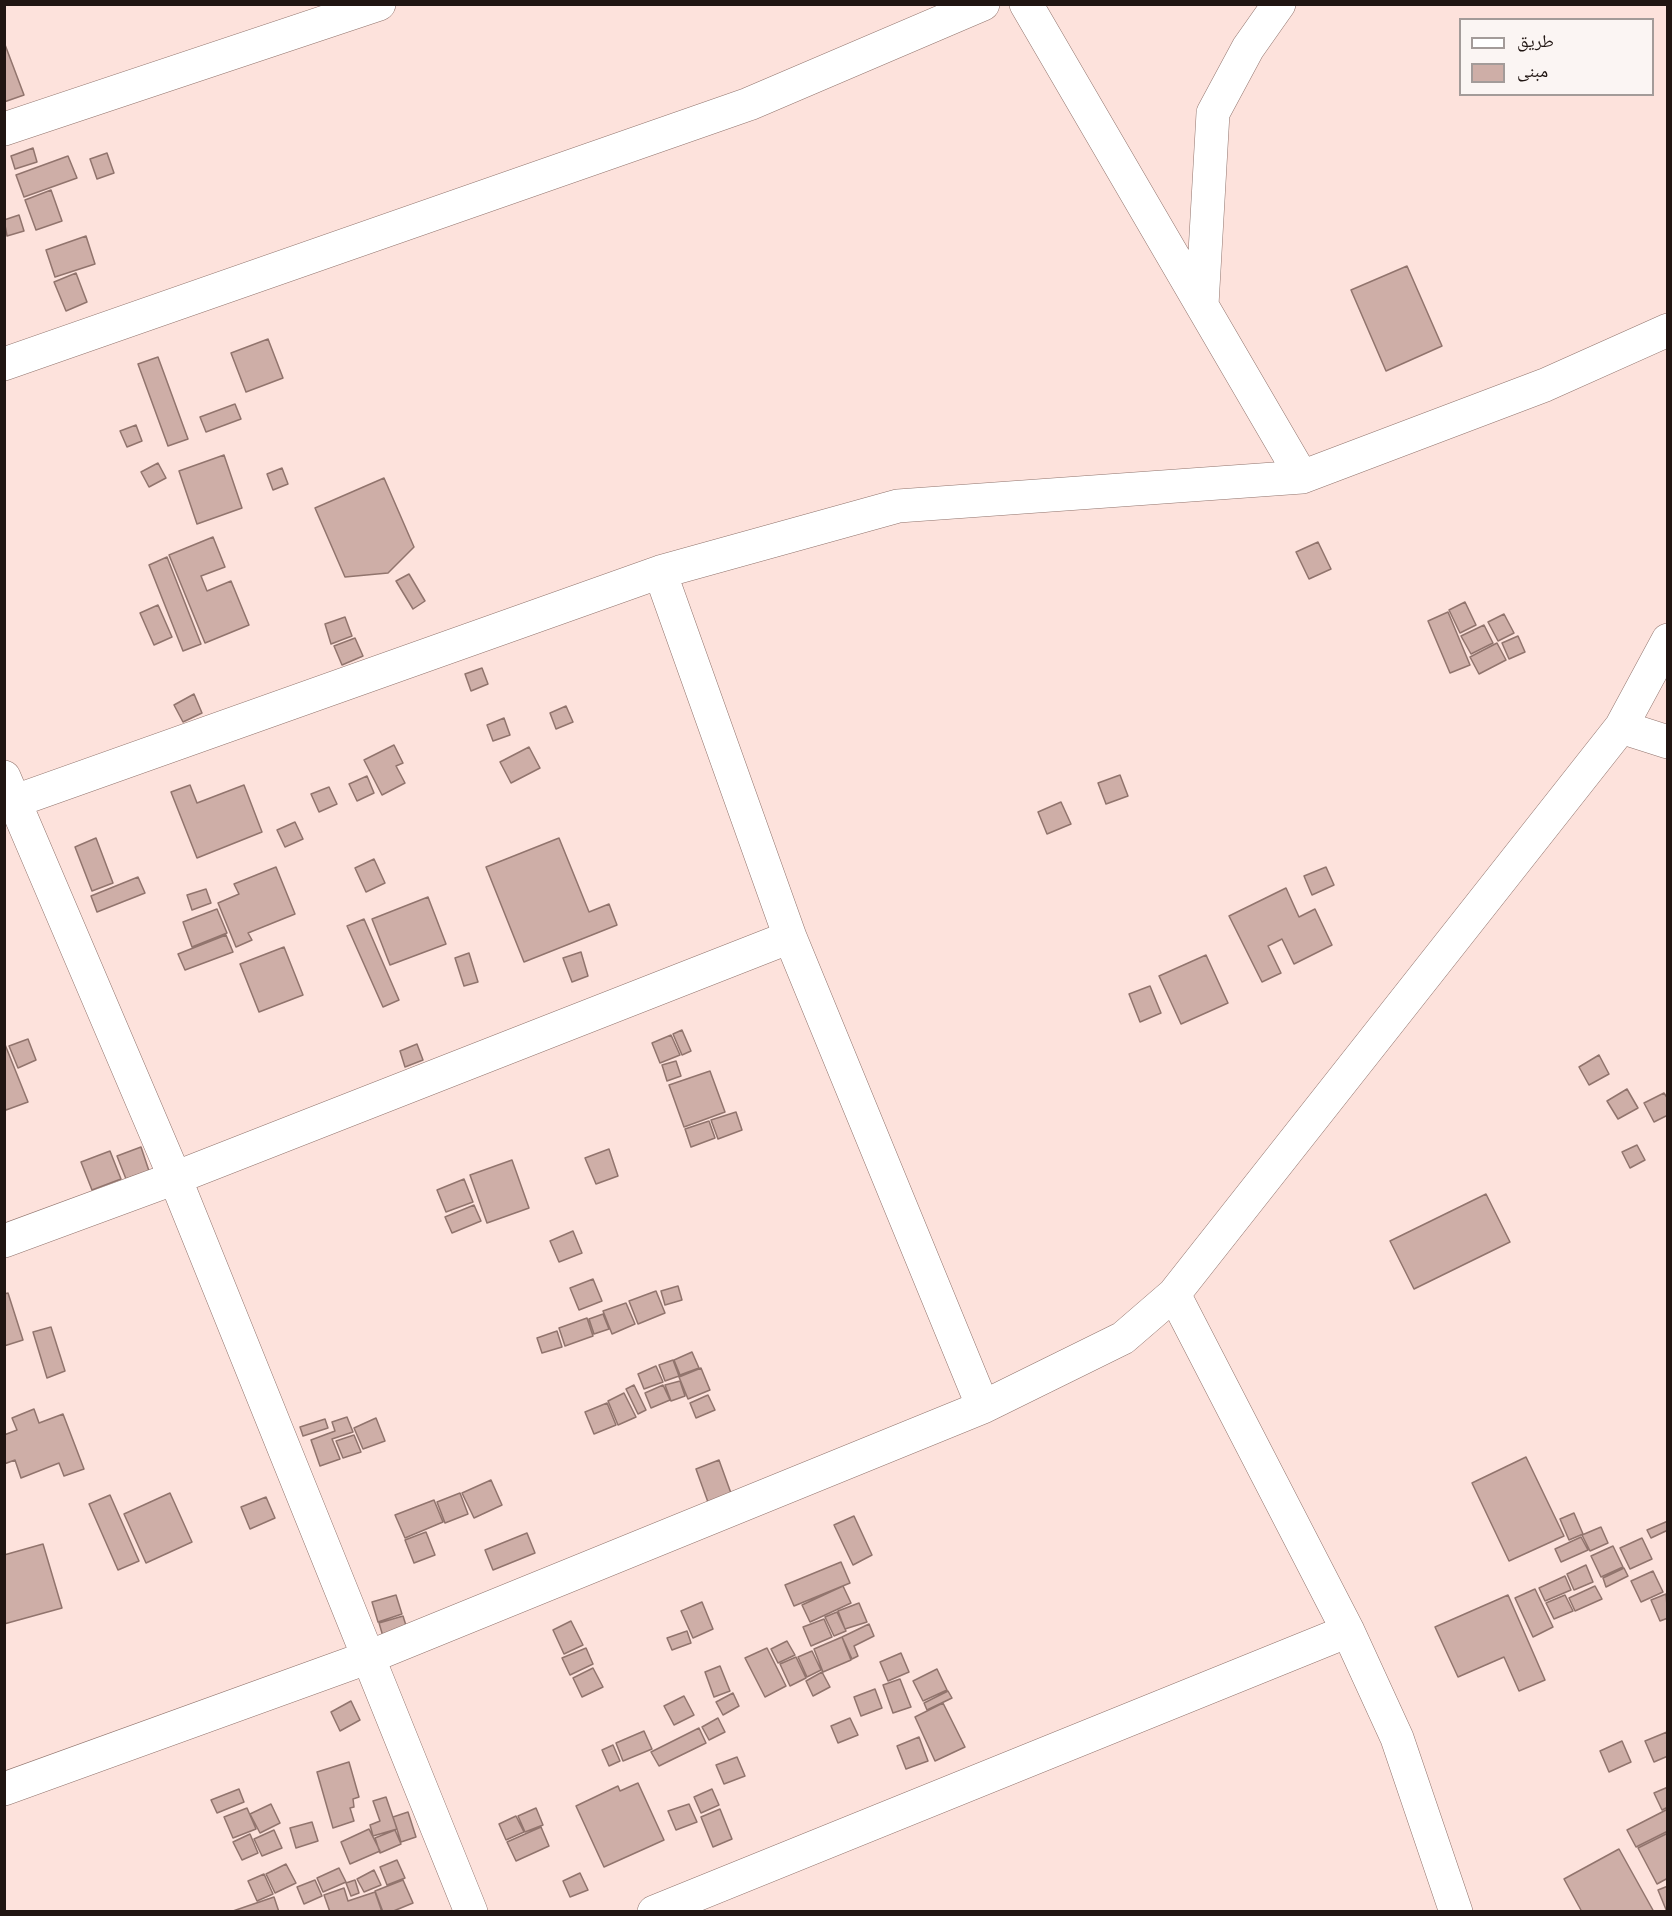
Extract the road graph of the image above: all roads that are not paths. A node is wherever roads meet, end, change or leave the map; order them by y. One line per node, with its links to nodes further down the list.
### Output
1 (380, 4): 5 (street)
2 (983, 4): 8 (street)
3 (1026, 4): 6 (street)
4 (1279, 4): 6 (street)
5 (4, 129)
6 (1202, 305): 9 (street)
7 (1668, 330): 9 (street)
8 (4, 364)
9 (1302, 477): 10 (street)
10 (660, 572): 14 (street); 15 (street)
11 (1668, 640): 12 (street)
12 (1621, 727): 13 (street); 18 (street)
13 (1668, 742)
14 (8, 794): 16 (street)
15 (790, 937): 16 (street); 19 (street)
16 (175, 1178): 17 (street); 21 (street)
17 (4, 1241)
18 (1174, 1294): 19 (street); 20 (street)
19 (983, 1407): 21 (street)
20 (1348, 1631): 24 (street); 25 (street)
21 (369, 1657): 22 (street); 23 (street)
22 (4, 1789)
23 (471, 1911)
24 (654, 1911)
25 (1456, 1911)

